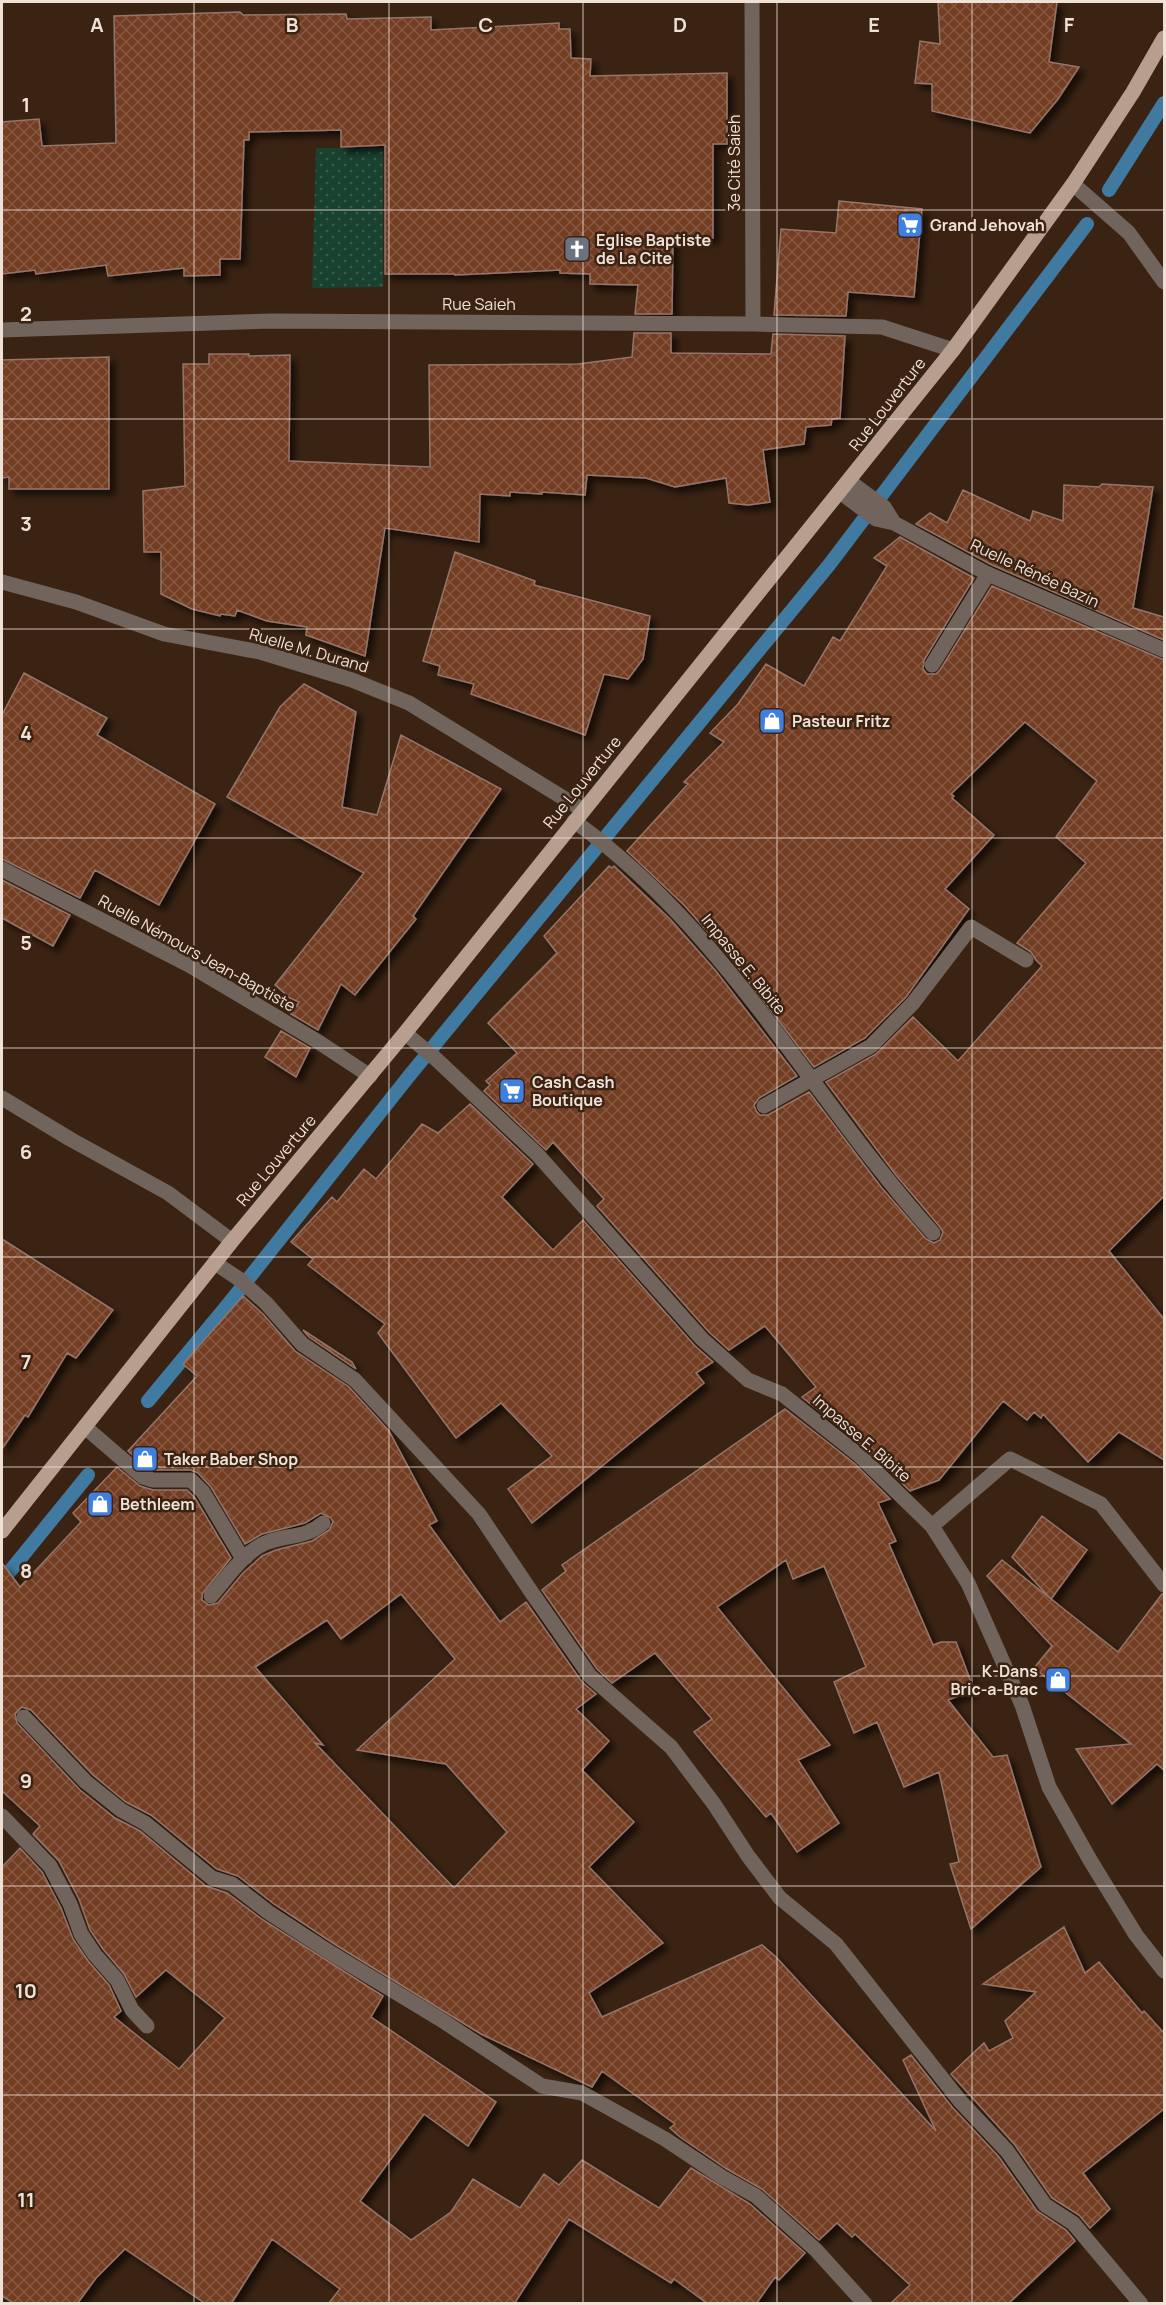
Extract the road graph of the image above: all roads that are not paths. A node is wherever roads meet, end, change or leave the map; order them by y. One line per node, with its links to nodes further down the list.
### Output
1 (752, 2): 5 (street, 3e Cité Saieh)
2 (1164, 38): 3 (main road, Rue Louverture)
3 (1072, 184): 4 (street); 7 (main road, Rue Louverture)
4 (1164, 282)
5 (753, 324): 6 (street, Rue Saieh); 7 (street, Rue Saieh)
6 (2, 330)
7 (953, 350): 8 (main road, Rue Louverture)
8 (844, 486): 9 (street, Ruelle Rénée Bazin); 13 (main road, Rue Louverture)
9 (988, 574): 11 (street, Ruelle Rénée Bazin); 12 (street)
10 (2, 582): 13 (street, Ruelle M. Durand)
11 (1164, 650)
12 (932, 665)
13 (578, 816): 16 (main road, Rue Louverture); 18 (street, Impasse E. Bibite)
14 (2, 869): 17 (street, Ruelle Némours Jean-Baptiste)
15 (1026, 960): 18 (street)
16 (405, 1034): 17 (main road, Rue Louverture); 26 (street, Impasse E. Bibite)
17 (370, 1076): 22 (main road, Rue Louverture)
18 (812, 1079): 20 (street); 21 (street, Impasse E. Bibite)
19 (2, 1098): 22 (street)
20 (764, 1106)
21 (933, 1233)
22 (232, 1241): 23 (main road, Rue Louverture)
23 (216, 1263): 24 (main road, Rue Louverture); 36 (street)
24 (85, 1427): 27 (main road, Rue Louverture); 28 (street)
25 (323, 1523): 28 (street)
26 (932, 1526): 29 (street); 33 (street, Impasse E. Bibite)
27 (2, 1529)
28 (246, 1557): 30 (street)
29 (1164, 1585)
30 (211, 1596)
31 (24, 1717): 35 (street)
32 (2, 1816): 34 (street)
33 (1164, 1971)
34 (147, 2026)
35 (865, 2304)
36 (1141, 2304)

